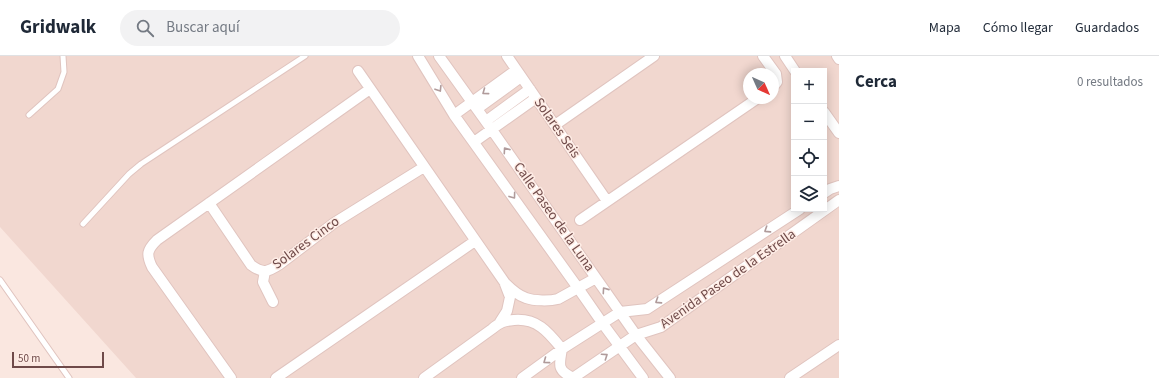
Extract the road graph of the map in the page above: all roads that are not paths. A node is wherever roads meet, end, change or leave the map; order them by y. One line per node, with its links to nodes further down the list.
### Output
1 (63, 56): 20 (lane)
2 (305, 56): 34 (lane)
3 (418, 56): 19 (street, Calle Paseo de la Luna, one-way to 19)
4 (439, 56): 18 (street, Calle Paseo de la Luna)
5 (507, 56): 14 (street, Solares Seis)
6 (654, 56): 23 (street)
7 (763, 56): 11 (street)
8 (785, 56): 12 (street)
9 (837, 56): 10 (street)
10 (839, 59)
11 (772, 68)
12 (793, 68)
13 (358, 71): 15 (street)
14 (519, 73): 16 (street, Solares Seis); 18 (street, one-way to 18)
15 (370, 89): 27 (street); 31 (street)
16 (533, 93): 22 (street); 23 (street, Solares Seis); 24 (street)
17 (749, 104): 29 (street)
18 (475, 105): 19 (street); 22 (street, Calle Paseo de la Luna)
19 (454, 114): 26 (street, Calle Paseo de la Luna)
20 (29, 115)
21 (827, 116): 25 (street)
22 (486, 121): 24 (street, Calle Paseo de la Luna)
23 (555, 125): 29 (street, Solares Seis)
24 (492, 130): 26 (street); 37 (street, Calle Paseo de la Luna, one-way to 24)
25 (839, 133)
26 (474, 142): 40 (street, Calle Paseo de la Luna, one-way to 40)
27 (424, 167): 35 (street); 36 (street, Solares Cinco)
28 (831, 189): 30 (street)
29 (607, 200): 33 (street)
30 (839, 200): 45 (street, Avenida Paseo de la Estrella)
31 (209, 203): 36 (street, Solares Cinco); 50 (street)
32 (795, 212): 42 (street, Avenida Paseo de la Estrella, one-way to 42)
33 (580, 220)
34 (84, 224)
35 (475, 241): 39 (street); 51 (street)
36 (265, 272): 41 (street)
37 (596, 278): 40 (street); 42 (street, Calle Paseo de la Luna, one-way to 37)
38 (0, 280): 49 (lane)
39 (505, 283): 40 (street); 43 (street)
40 (578, 288): 44 (street, Calle Paseo de la Luna)
41 (273, 302)
42 (620, 312): 44 (street, Avenida Paseo de la Estrella); 45 (street, Calle Paseo de la Luna)
43 (500, 322): 48 (street); 52 (street)
44 (602, 324): 47 (street, Calle Paseo de la Luna); 48 (street, Avenida Paseo de la Estrella)
45 (636, 335): 47 (street, Avenida Paseo de la Estrella); 56 (street, Calle Paseo de la Luna)
46 (839, 346): 57 (street)
47 (619, 347): 54 (street, Avenida Paseo de la Estrella, one-way to 47); 55 (street, Calle Paseo de la Luna)
48 (562, 349): 53 (street, Avenida Paseo de la Estrella, one-way to 53); 54 (street)
49 (69, 378)
50 (231, 378)
51 (276, 378)
52 (424, 378)
53 (522, 378)
54 (573, 378)
55 (643, 378)
56 (670, 378)
57 (790, 378)

